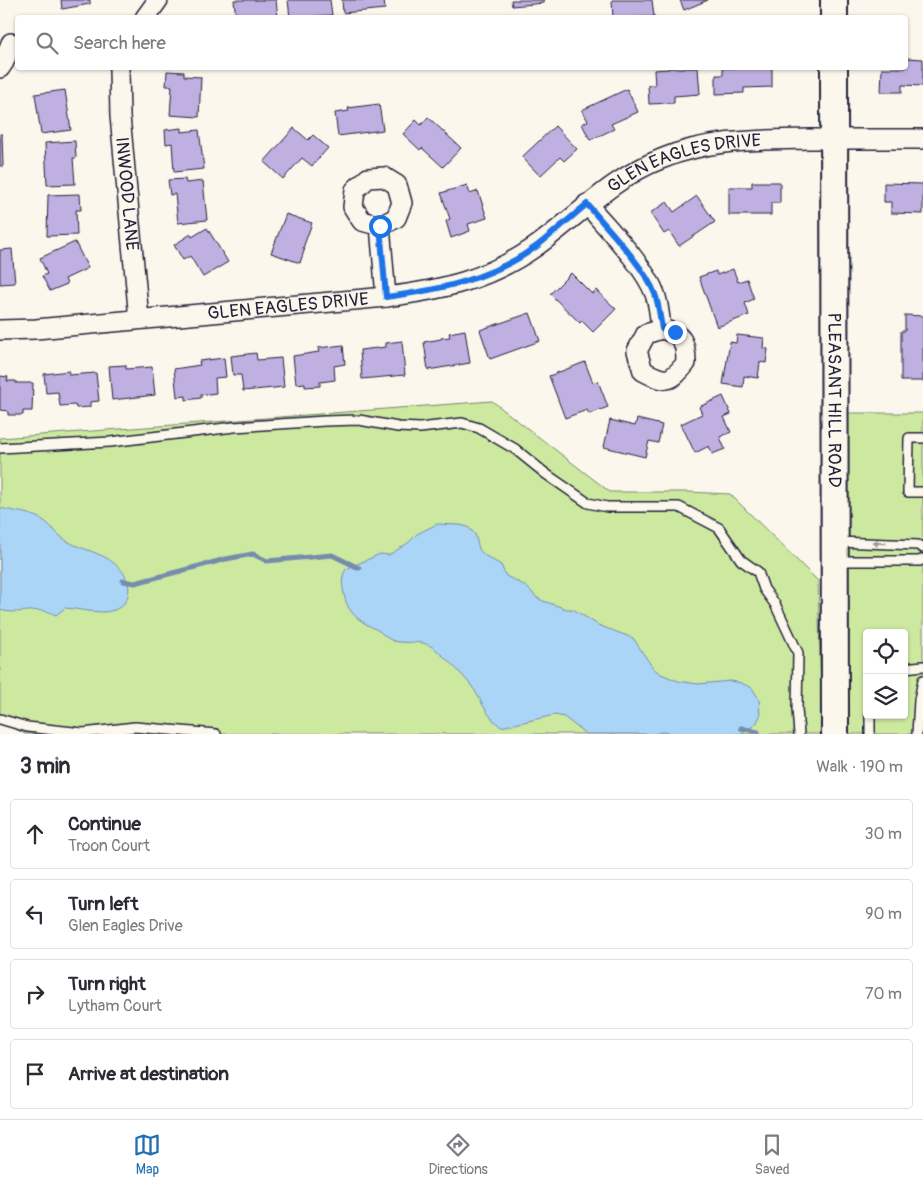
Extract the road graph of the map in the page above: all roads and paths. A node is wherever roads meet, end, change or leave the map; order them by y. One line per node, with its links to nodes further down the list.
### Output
1 (158, 0): 3 (street)
2 (834, 0): 4 (street)
3 (147, 15)
4 (834, 15)
5 (9, 42): 6 (street)
6 (0, 68)
7 (119, 70): 14 (street, INWOOD LANE)
8 (834, 70): 9 (street, PLEASANT HILL ROAD)
9 (834, 139): 10 (street, GLEN EAGLES DRIVE); 11 (street, GLEN EAGLES DRIVE); 21 (street, PLEASANT HILL ROAD)
10 (923, 139)
11 (587, 204): 13 (street, GLEN EAGLES DRIVE); 15 (street)
12 (380, 226): 13 (street)
13 (386, 297): 14 (street, GLEN EAGLES DRIVE)
14 (139, 320): 16 (street, GLEN EAGLES DRIVE)
15 (662, 329)
16 (0, 330)
17 (923, 438): 19 (lane)
18 (0, 448): 29 (lane)
19 (923, 492)
20 (923, 548): 21 (lane, one-way to 21)
21 (834, 552): 22 (lane); 30 (street, PLEASANT HILL ROAD)
22 (923, 559)
23 (923, 666): 24 (lane)
24 (908, 668)
25 (923, 680): 32 (lane)
26 (0, 719): 28 (lane)
27 (870, 719): 31 (lane)
28 (216, 734)
29 (799, 734)
30 (835, 734)
31 (870, 734)
32 (917, 734)

